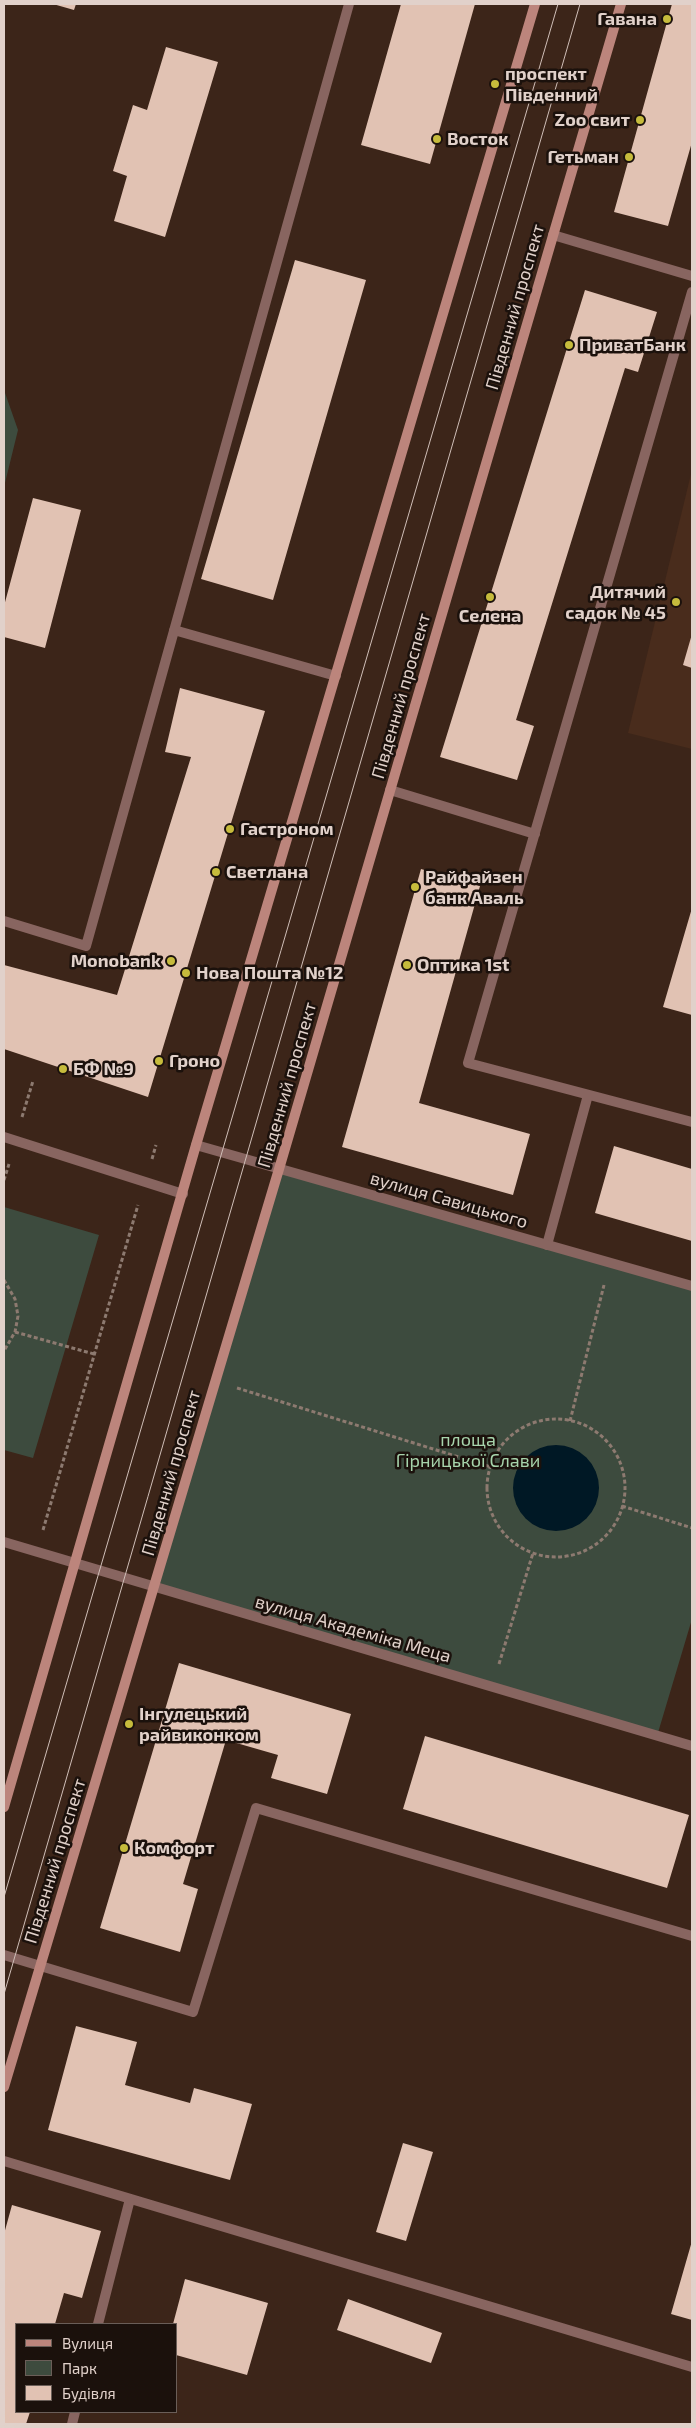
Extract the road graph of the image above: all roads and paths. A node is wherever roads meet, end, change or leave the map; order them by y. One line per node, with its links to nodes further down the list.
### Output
1 (349, 4): 7 (street)
2 (535, 4): 8 (main road)
3 (621, 4): 4 (main road, Південний проспект)
4 (553, 235): 5 (street); 9 (main road, Південний проспект)
5 (692, 276)
6 (692, 292): 10 (street)
7 (174, 630): 8 (street); 11 (street)
8 (336, 676): 16 (main road)
9 (390, 790): 10 (street); 17 (main road, Південний проспект)
10 (535, 834): 12 (street)
11 (4, 921)
12 (588, 1095): 13 (street); 20 (street)
13 (692, 1122)
14 (4, 1137): 18 (street)
15 (156, 1144): 18 (path)
16 (196, 1145): 17 (street, вулиця Савицького); 19 (main road)
17 (279, 1169): 20 (street, вулиця Савицького); 27 (main road, Південний проспект)
18 (145, 1182): 19 (street); 26 (path)
19 (182, 1194): 35 (main road)
20 (547, 1245): 21 (street, вулиця Савицького)
21 (610, 1262): 23 (street, вулиця Савицького); 28 (path)
22 (4, 1280): 24 (path)
23 (692, 1286)
24 (15, 1332): 25 (path); 26 (path)
25 (4, 1351)
26 (94, 1354): 33 (path)
27 (215, 1381): 29 (path); 36 (main road, Південний проспект)
28 (570, 1420): 29 (path); 30 (path)
29 (491, 1467): 34 (path)
30 (622, 1506): 31 (path); 34 (path)
31 (692, 1528)
32 (4, 1542): 33 (street, вулиця Академіка Меца)
33 (36, 1552): 35 (street, вулиця Академіка Меца)
34 (534, 1553): 37 (path)
35 (74, 1563): 36 (street, вулиця Академіка Меца); 39 (main road)
36 (154, 1587): 37 (street, вулиця Академіка Меца); 42 (main road, Південний проспект)
37 (492, 1686): 38 (street, вулиця Академіка Меца)
38 (692, 1746)
39 (4, 1807)
40 (692, 1936): 42 (street)
41 (4, 1955): 42 (street)
42 (40, 1967): 43 (main road, Південний проспект)
43 (6, 2068): 44 (main road, Південний проспект)
44 (4, 2087)
45 (4, 2161): 46 (street)
46 (130, 2199): 47 (street); 48 (street)
47 (98, 2323)
48 (692, 2368)

